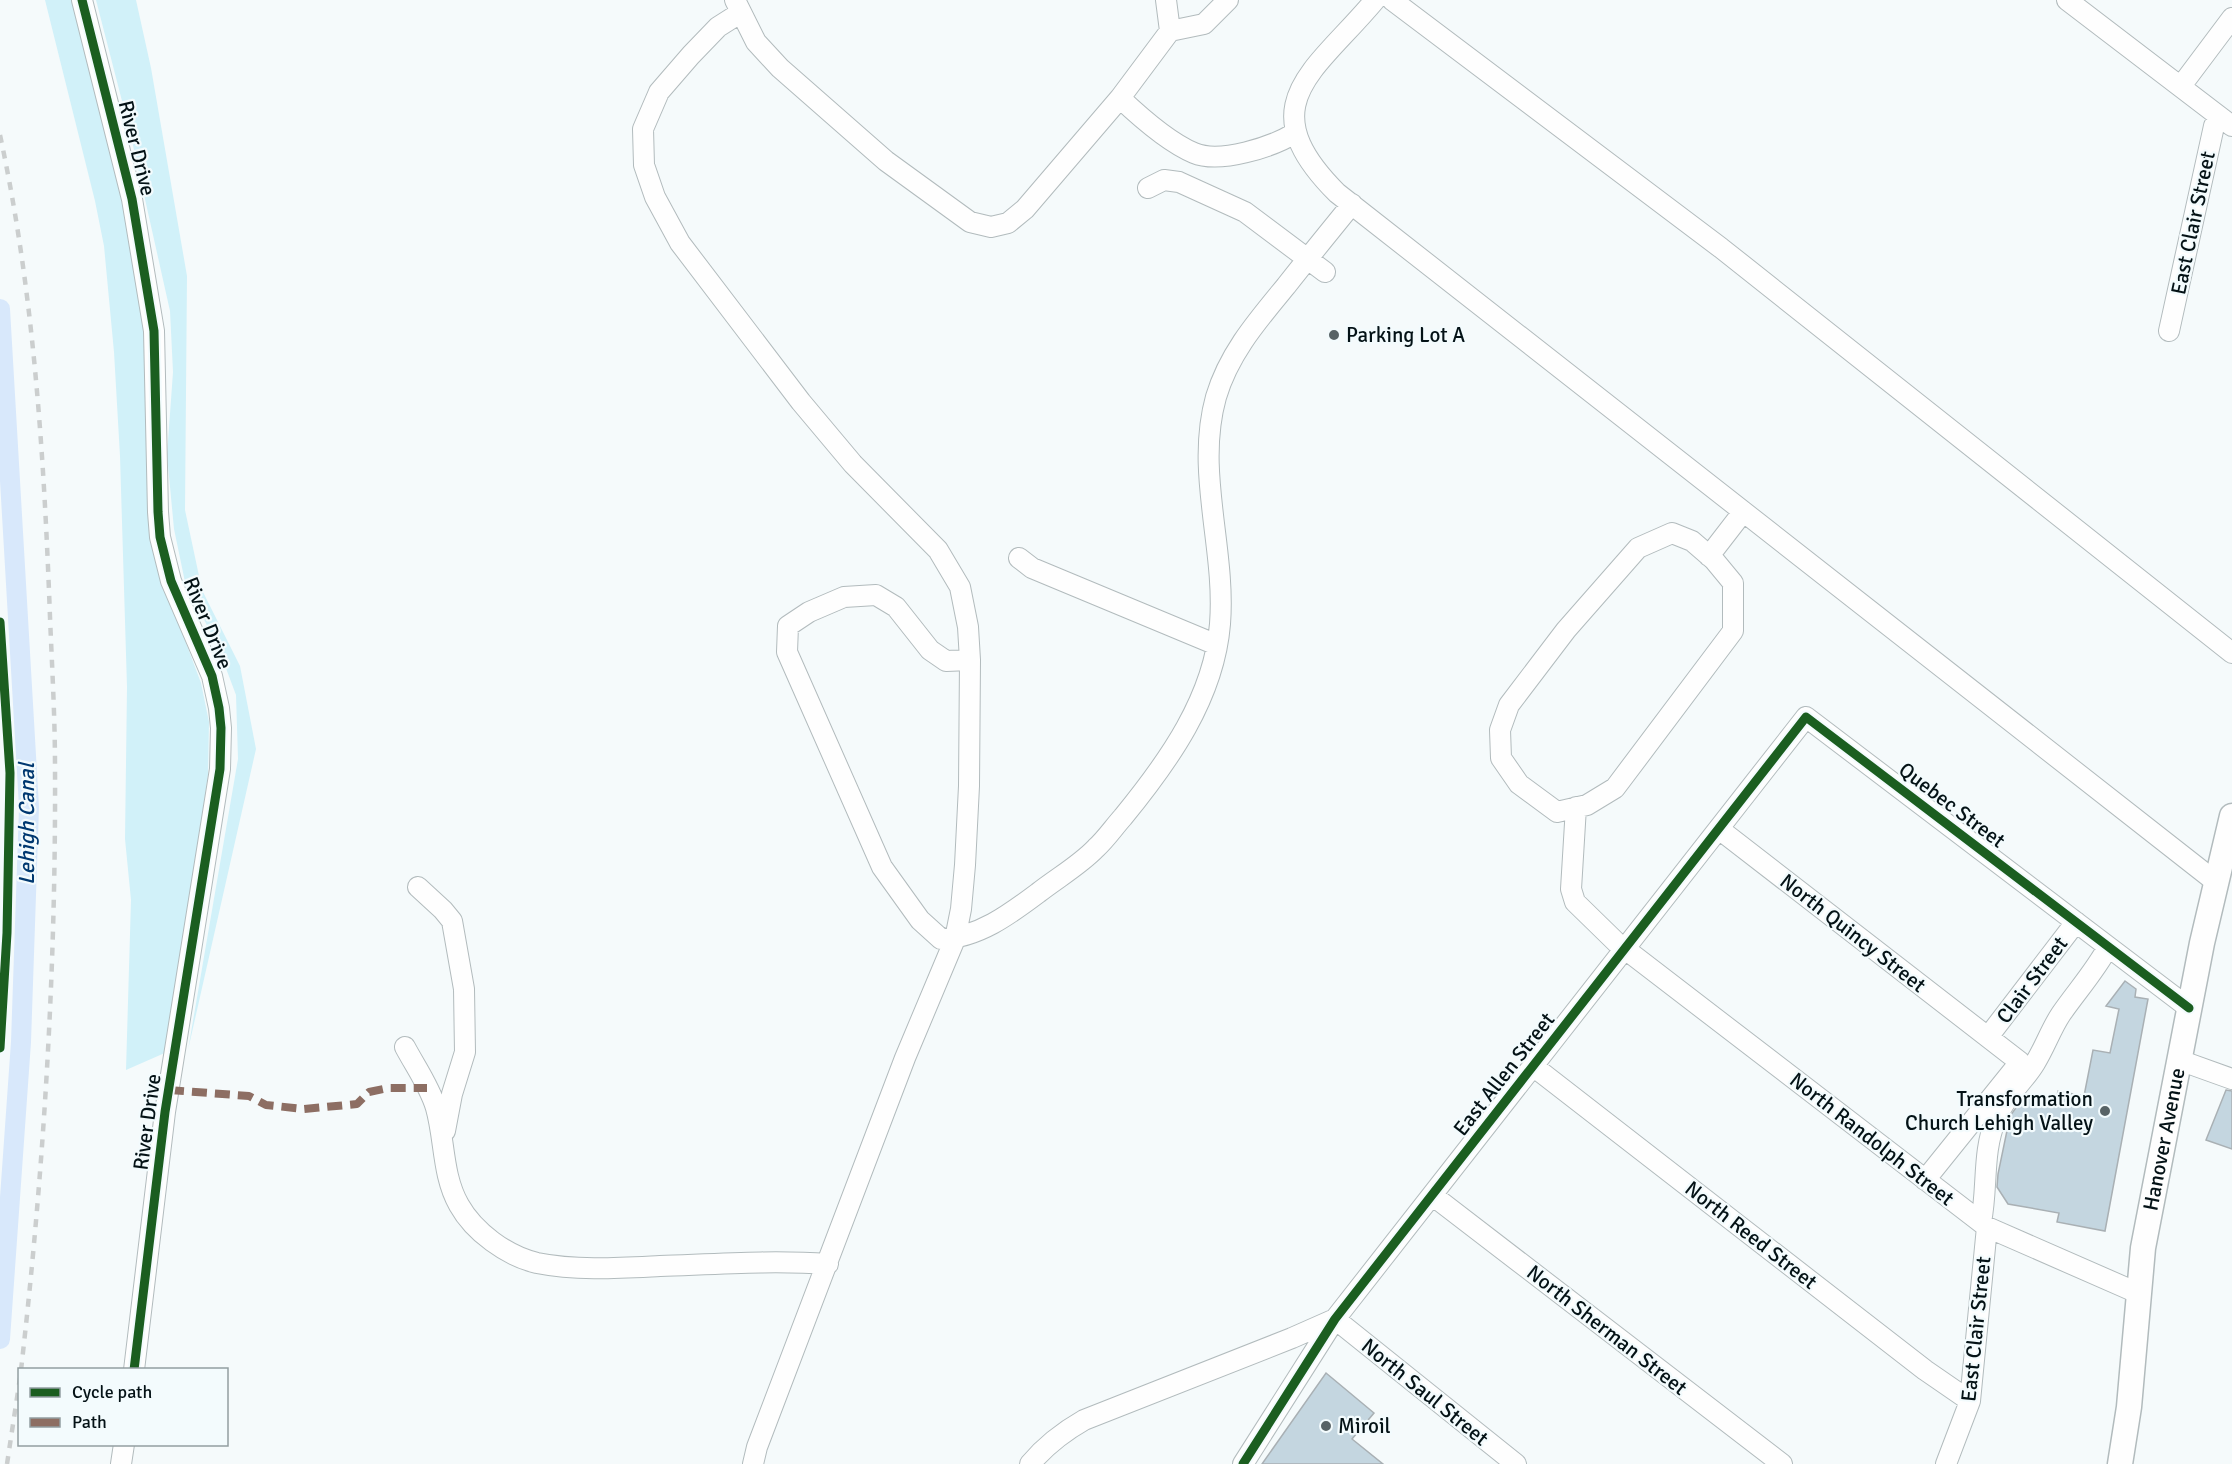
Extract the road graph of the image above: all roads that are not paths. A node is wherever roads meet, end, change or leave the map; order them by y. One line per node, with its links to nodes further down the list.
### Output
1 (82, 0): 48 (street, River Drive)
2 (1166, 0): 9 (street)
3 (1228, 0): 9 (street)
4 (1375, 0): 13 (street)
5 (1392, 0): 23 (street)
6 (2067, 0): 10 (street)
7 (737, 6): 11 (street); 24 (street)
8 (2232, 18): 10 (street)
9 (1170, 31): 11 (street)
10 (2181, 86): 12 (street)
11 (1120, 98): 13 (street)
12 (2225, 121): 18 (street, East Clair Street)
13 (1295, 133): 15 (street)
14 (1148, 188): 16 (street)
15 (1352, 204): 16 (street); 19 (street)
16 (1308, 258): 17 (street); 22 (street)
17 (1325, 272)
18 (2169, 331)
19 (1743, 512): 20 (street); 29 (street)
20 (1709, 556): 26 (street); 26 (street)
21 (1019, 558): 22 (street)
22 (1217, 645): 32 (street)
23 (2232, 653)
24 (970, 660): 32 (street); 32 (street)
25 (1806, 717): 28 (street, East Allen Street); 31 (street, Quebec Street)
26 (1576, 807): 34 (street, North Randolph Street)
27 (2232, 816): 29 (main road, Hanover Avenue)
28 (1719, 829): 34 (street, East Allen Street); 36 (street, North Quincy Street)
29 (2223, 870): 35 (main road, Hanover Avenue)
30 (418, 887): 41 (street)
31 (2076, 922): 33 (street, Quebec Street); 36 (street, Clair Street)
32 (955, 939): 45 (street)
33 (2108, 947): 35 (street, Quebec Street); 44 (street, East Clair Street)
34 (1625, 948): 39 (street, East Allen Street); 42 (street, North Randolph Street)
35 (2189, 1008): 38 (main road, Hanover Avenue)
36 (1988, 1037): 42 (street)
37 (405, 1047): 41 (street)
38 (2179, 1060): 40 (street); 46 (main road, Hanover Avenue)
39 (1533, 1066): 43 (street, East Allen Street); 49 (street, North Reed Street)
40 (2232, 1079)
41 (443, 1140): 45 (street)
42 (1925, 1180): 44 (street, North Randolph Street)
43 (1432, 1195): 47 (street, East Allen Street); 56 (street, North Sherman Street)
44 (1984, 1225): 46 (street, North Randolph Street); 49 (street, East Clair Street)
45 (828, 1264): 52 (street)
46 (2140, 1294): 58 (main road, Hanover Avenue)
47 (1335, 1319): 53 (street); 54 (street, East Allen Street); 55 (street, North Saul Street)
48 (134, 1368)
49 (1970, 1401): 57 (street, East Clair Street)
50 (124, 1446): 51 (street)
51 (121, 1464)
52 (753, 1464)
53 (1030, 1464)
54 (1243, 1464)
55 (1516, 1464)
56 (1782, 1464)
57 (1946, 1464)
58 (2120, 1464)

